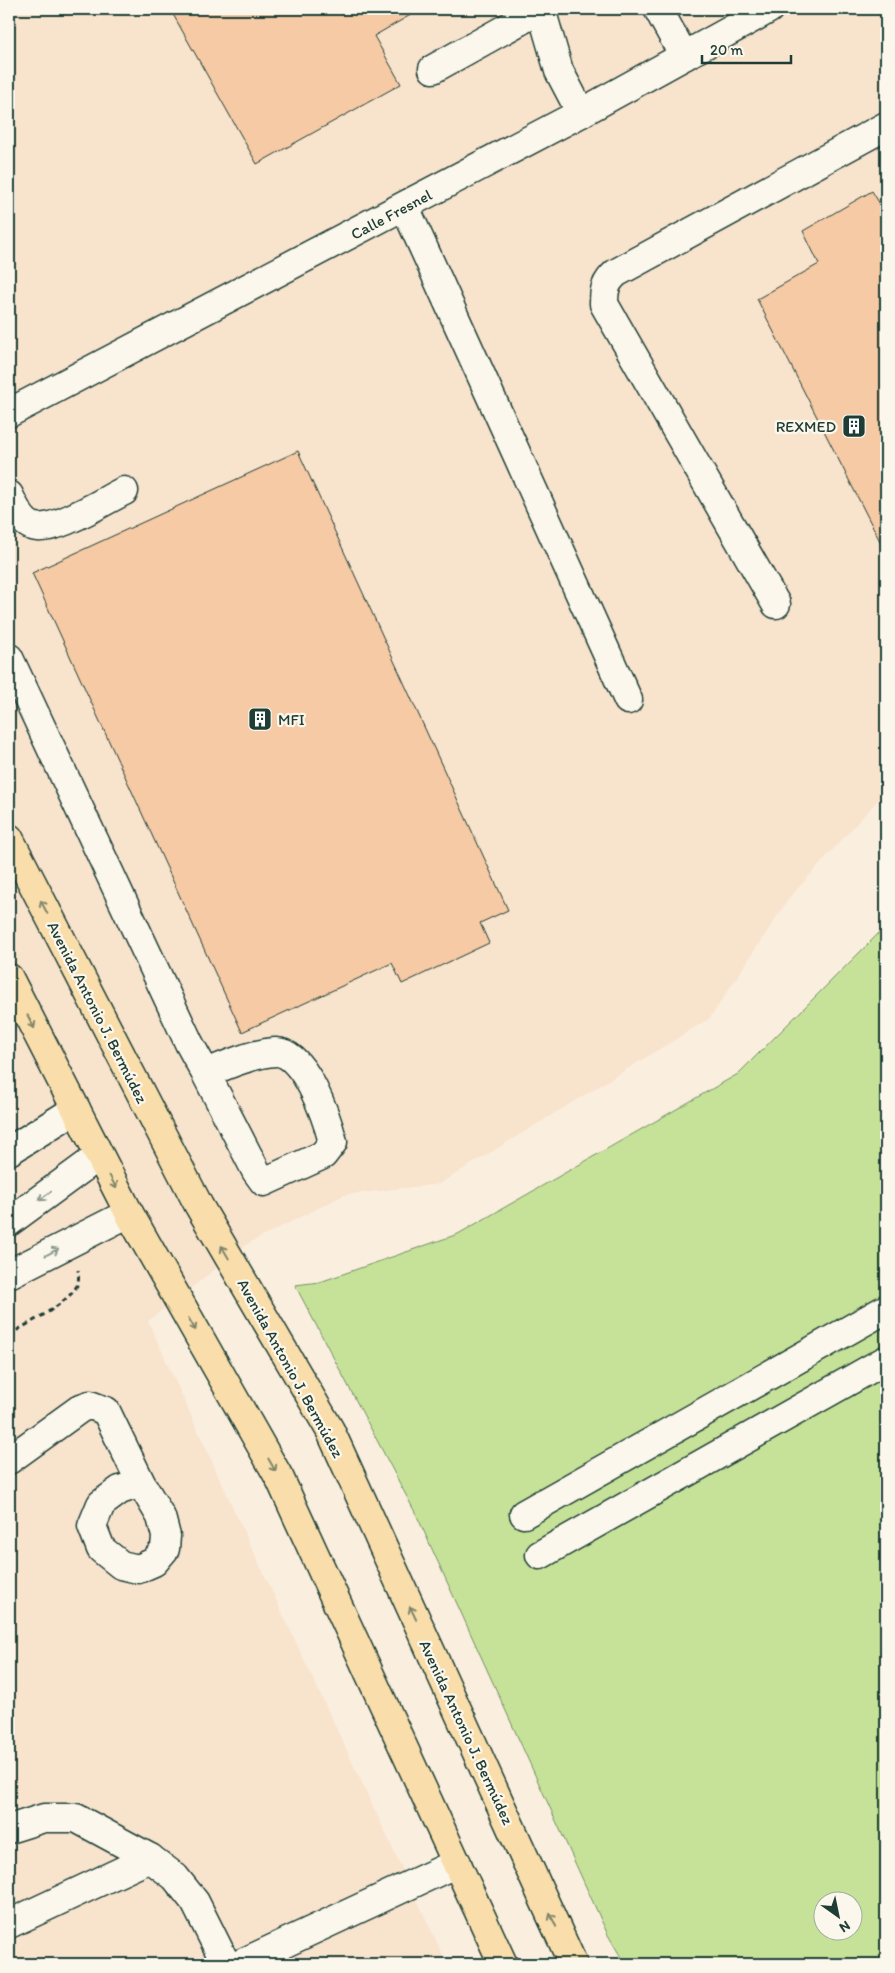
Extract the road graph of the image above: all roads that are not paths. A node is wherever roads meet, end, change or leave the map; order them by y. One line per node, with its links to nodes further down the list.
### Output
1 (541, 9): 5 (street); 6 (street)
2 (658, 9): 4 (street)
3 (769, 9): 4 (street, Calle Fresnel)
4 (684, 56): 6 (street, Calle Fresnel)
5 (432, 69)
6 (582, 113): 8 (street, Calle Fresnel)
7 (886, 126): 12 (street)
8 (405, 207): 9 (street, Calle Fresnel); 14 (street)
9 (9, 413)
10 (124, 490): 11 (street)
11 (13, 511)
12 (776, 604)
13 (9, 658): 17 (street)
14 (628, 700)
15 (9, 838): 37 (main road, Avenida Antonio J. Bermúdez, one-way to 15)
16 (9, 978): 18 (main road, one-way to 18)
17 (206, 1074): 17 (street)
18 (76, 1109): 19 (street); 20 (main road)
19 (9, 1151)
20 (99, 1156): 21 (main road, one-way to 21); 22 (street, one-way to 22)
21 (129, 1213): 23 (street, one-way to 21); 32 (main road, one-way to 32)
22 (9, 1222)
23 (9, 1274)
24 (886, 1309): 28 (street)
25 (886, 1360): 29 (street)
26 (9, 1460): 27 (street)
27 (141, 1483)
28 (524, 1514)
29 (540, 1555)
30 (9, 1829): 31 (street)
31 (150, 1858): 33 (street); 35 (street)
32 (457, 1863): 34 (street); 36 (main road)
33 (9, 1924)
34 (255, 1961)
35 (226, 1964)
36 (503, 1964)
37 (573, 1964)

